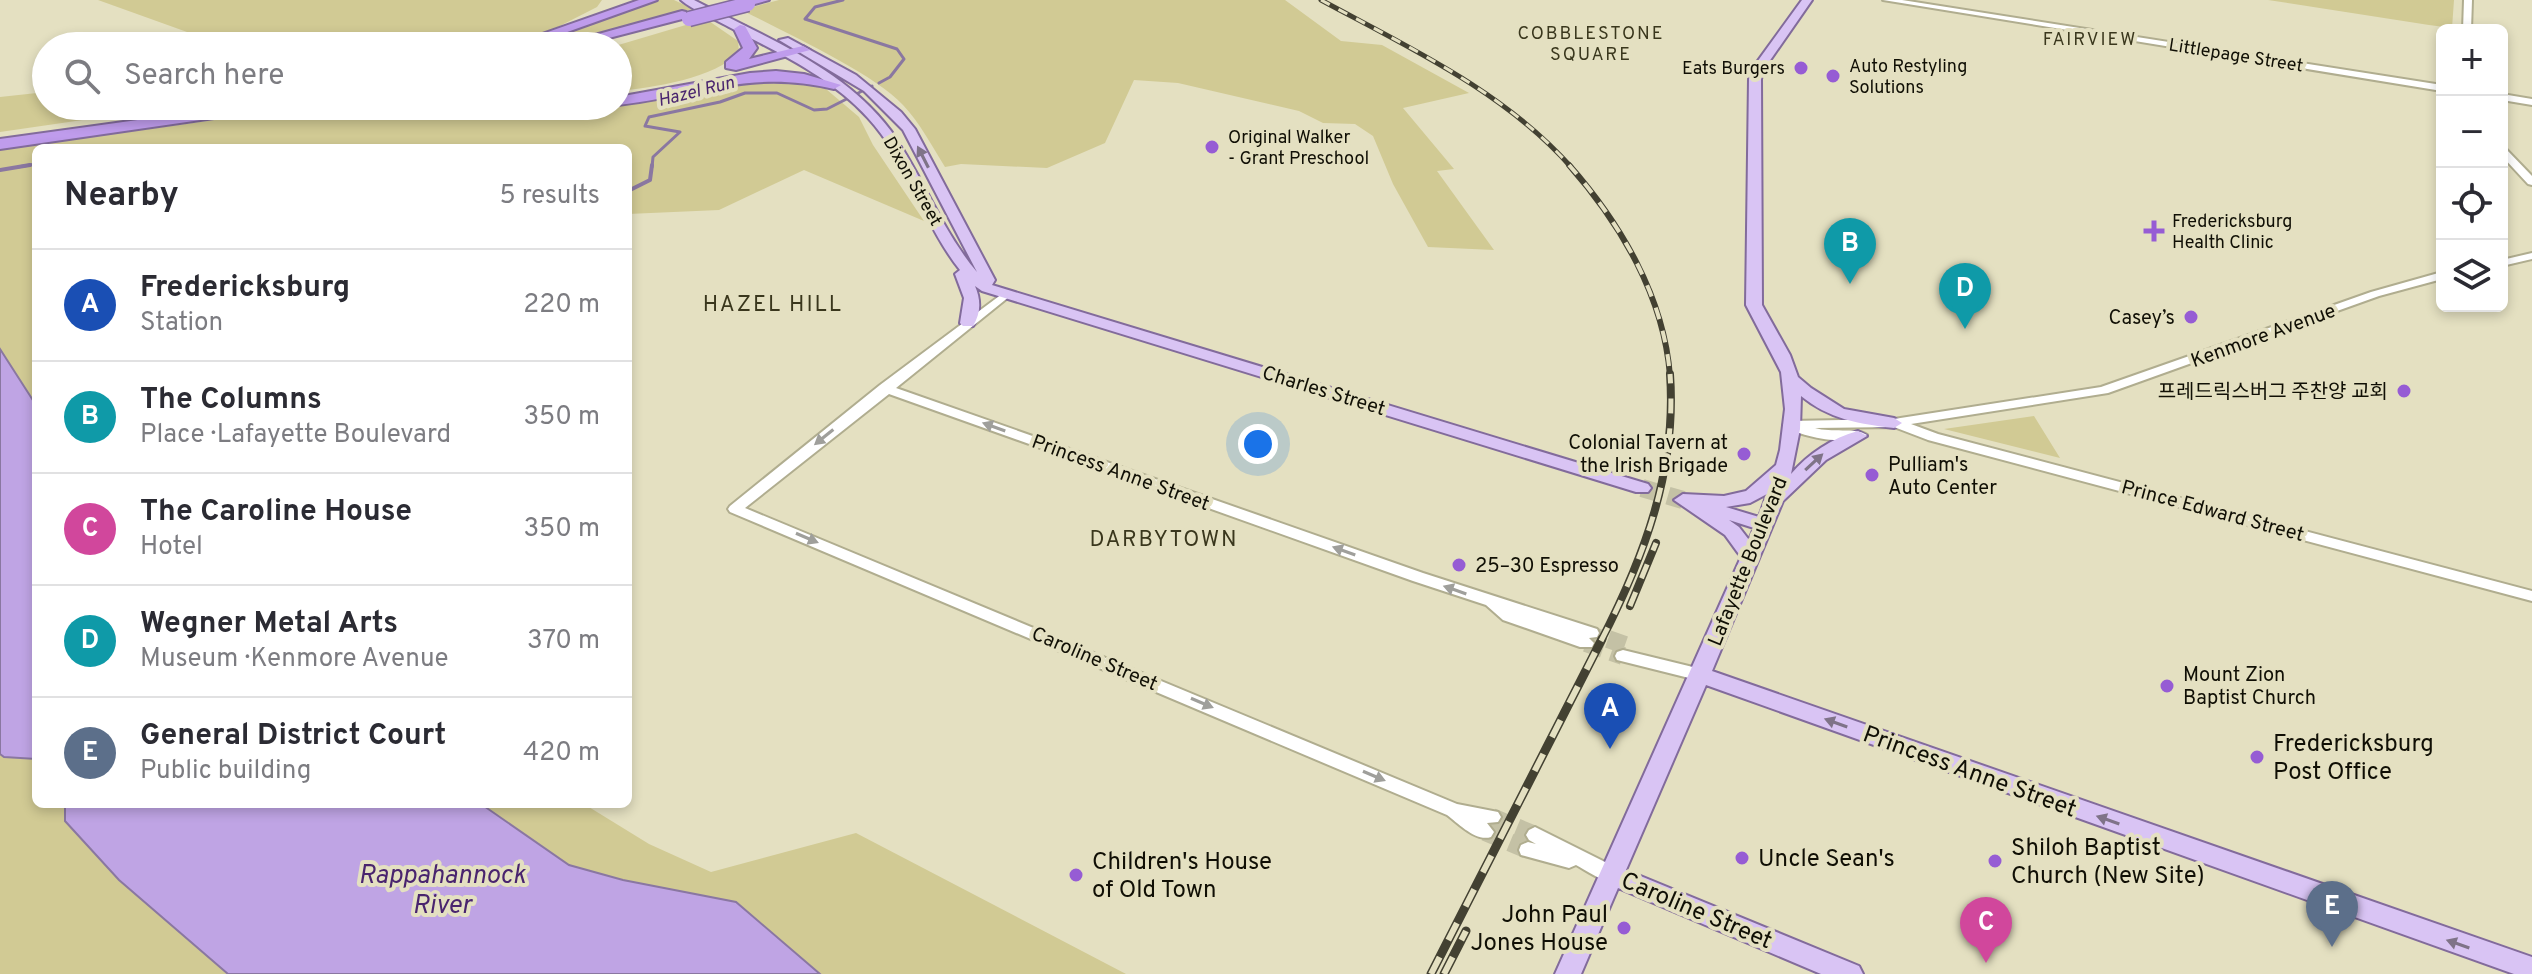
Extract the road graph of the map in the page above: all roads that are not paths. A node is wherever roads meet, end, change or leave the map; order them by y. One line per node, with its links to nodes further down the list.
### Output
1 (611, 0): 12 (highway)
2 (651, 0): 12 (highway)
3 (686, 0): 13 (main road, Dixon Street)
4 (709, 0): 18 (main road, Dixon Street)
5 (763, 0): 9 (highway)
6 (1807, 0): 37 (main road, Lafayette Boulevard)
7 (1887, 0): 22 (street, Littlepage Street)
8 (2468, 0): 11 (street)
9 (744, 1): 10 (highway, bridge)
10 (686, 17): 15 (highway); 16 (highway); 17 (highway)
11 (2467, 24)
12 (570, 27): 14 (highway)
13 (740, 29): 18 (main road, Dixon Street); 19 (highway)
14 (556, 32)
15 (622, 32)
16 (632, 32)
17 (632, 37)
18 (791, 53): 19 (highway); 20 (highway); 21 (main road, Dixon Street); 35 (main road, Dixon Street, one-way to 18)
19 (723, 69): 23 (highway)
20 (699, 85): 21 (highway); 25 (highway)
21 (834, 85): 31 (main road, Dixon Street)
22 (2436, 88)
23 (632, 92)
24 (2508, 98): 26 (street)
25 (632, 99)
26 (2532, 102)
27 (153, 120): 28 (highway)
28 (0, 141)
29 (2508, 156): 30 (street)
30 (2532, 182)
31 (950, 245): 35 (main road, Dixon Street); 36 (main road)
32 (2532, 256): 33 (street)
33 (2508, 262)
34 (2436, 277): 39 (street, Kenmore Avenue)
35 (1006, 294): 36 (street); 43 (main road, Charles Street)
36 (968, 323): 38 (street)
37 (1791, 379): 39 (main road); 40 (main road, Lafayette Boulevard)
38 (885, 388): 49 (street, Princess Anne Street, one-way to 38); 52 (street, Caroline Street, one-way to 52)
39 (1894, 423): 40 (street, Kenmore Avenue); 41 (street, Kenmore Avenue); 48 (street, Prince Edward Street)
40 (1790, 425): 41 (street, Kenmore Avenue); 42 (main road, Lafayette Boulevard)
41 (1858, 436): 44 (main road, one-way to 41)
42 (1785, 467): 44 (main road, Lafayette Boulevard); 45 (main road)
43 (1642, 488)
44 (1776, 497): 46 (main road, Lafayette Boulevard)
45 (1683, 500): 46 (main road); 47 (main road)
46 (1765, 525): 47 (main road, Lafayette Boulevard)
47 (1751, 556): 51 (main road, Lafayette Boulevard)
48 (2532, 596)
49 (1588, 638)
50 (1625, 651): 51 (street, Princess Anne Street)
51 (1690, 672): 54 (main road, Lafayette Boulevard); 55 (main road, Princess Anne Street, one-way to 51)
52 (1489, 825)
53 (1531, 842): 54 (street, Caroline Street)
54 (1600, 870): 56 (main road, Lafayette Boulevard); 57 (main road, Caroline Street)
55 (2532, 969)
56 (1568, 974)
57 (1850, 974)

